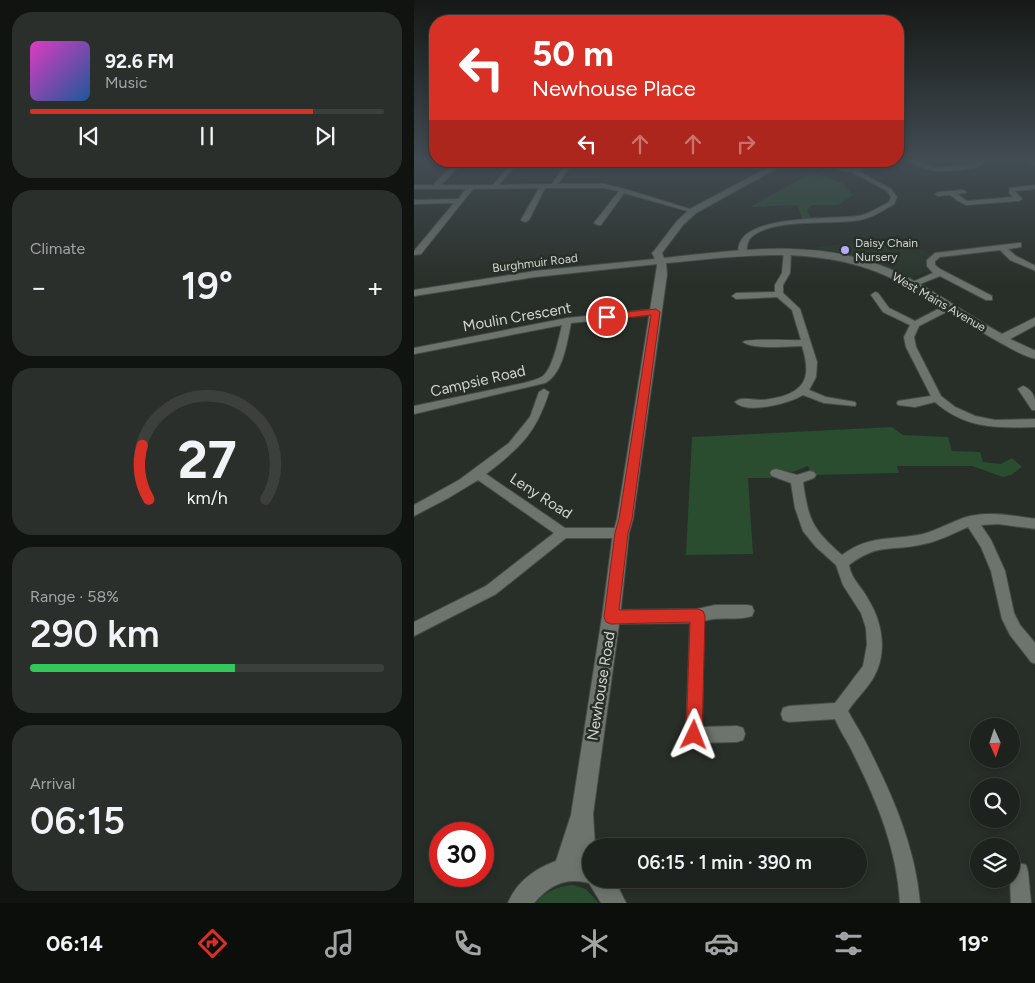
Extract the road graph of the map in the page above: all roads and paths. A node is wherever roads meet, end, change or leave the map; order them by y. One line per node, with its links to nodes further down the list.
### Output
1 (459, 202): 17 (street)
2 (534, 202): 12 (street)
3 (614, 202): 13 (street)
4 (663, 202): 11 (street)
5 (710, 202): 11 (street)
6 (892, 202): 18 (street)
7 (964, 202): 8 (street)
8 (977, 202)
9 (1023, 202): 10 (street)
10 (1026, 205)
11 (693, 211): 19 (street)
12 (525, 220)
13 (599, 223)
14 (1018, 245): 15 (street)
15 (1002, 248): 20 (street); 21 (street)
16 (787, 252): 18 (street, West Mains Avenue); 22 (street, West Mains Avenue); 24 (street)
17 (414, 253)
18 (742, 253): 19 (street, West Mains Avenue)
19 (659, 262): 23 (street, Burghmuir Road); 29 (street, Newhouse Road)
20 (1035, 269)
21 (937, 271): 22 (street); 27 (street)
22 (912, 284): 28 (street, West Mains Avenue)
23 (414, 294)
24 (779, 294): 26 (street); 35 (street)
25 (875, 295): 32 (street)
26 (736, 296)
27 (989, 298)
28 (950, 308): 32 (street); 33 (street, West Mains Avenue)
29 (656, 312): 31 (street, Moulin Crescent); 54 (street, Newhouse Road)
30 (1035, 320): 33 (street)
31 (567, 321): 36 (street, Moulin Crescent); 46 (street, Campsie Road)
32 (915, 324): 41 (street)
33 (1003, 338): 37 (street, West Mains Avenue)
34 (748, 342): 35 (street)
35 (806, 344): 39 (street)
36 (414, 350)
37 (1035, 356)
38 (1023, 388): 45 (street)
39 (803, 391): 42 (street); 44 (street)
40 (544, 392): 48 (street)
41 (937, 398): 43 (street); 47 (street)
42 (740, 402)
43 (902, 403)
44 (852, 404)
45 (1035, 407)
46 (414, 410)
47 (1035, 423)
48 (477, 473): 50 (street); 53 (street, Leny Road)
49 (776, 473): 55 (street)
50 (414, 511)
51 (971, 521): 52 (street); 55 (street); 60 (street)
52 (1035, 524)
53 (563, 533): 54 (street, Leny Road); 59 (street)
54 (621, 533): 58 (street, Newhouse Road)
55 (842, 563): 61 (street)
56 (747, 611): 57 (street)
57 (698, 616): 58 (street); 63 (street)
58 (611, 617): 64 (street, Newhouse Road)
59 (414, 629)
60 (1035, 657)
61 (840, 711): 62 (street); 72 (street)
62 (789, 714)
63 (737, 734)
64 (582, 814): 65 (street, Newhouse Road); 66 (street, Newhouse Road)
65 (583, 838)
66 (566, 868): 67 (street); 70 (street)
67 (582, 869)
68 (606, 888): 71 (street)
69 (1020, 888): 73 (street)
70 (520, 903)
71 (614, 903)
72 (910, 903)
73 (1021, 903)

